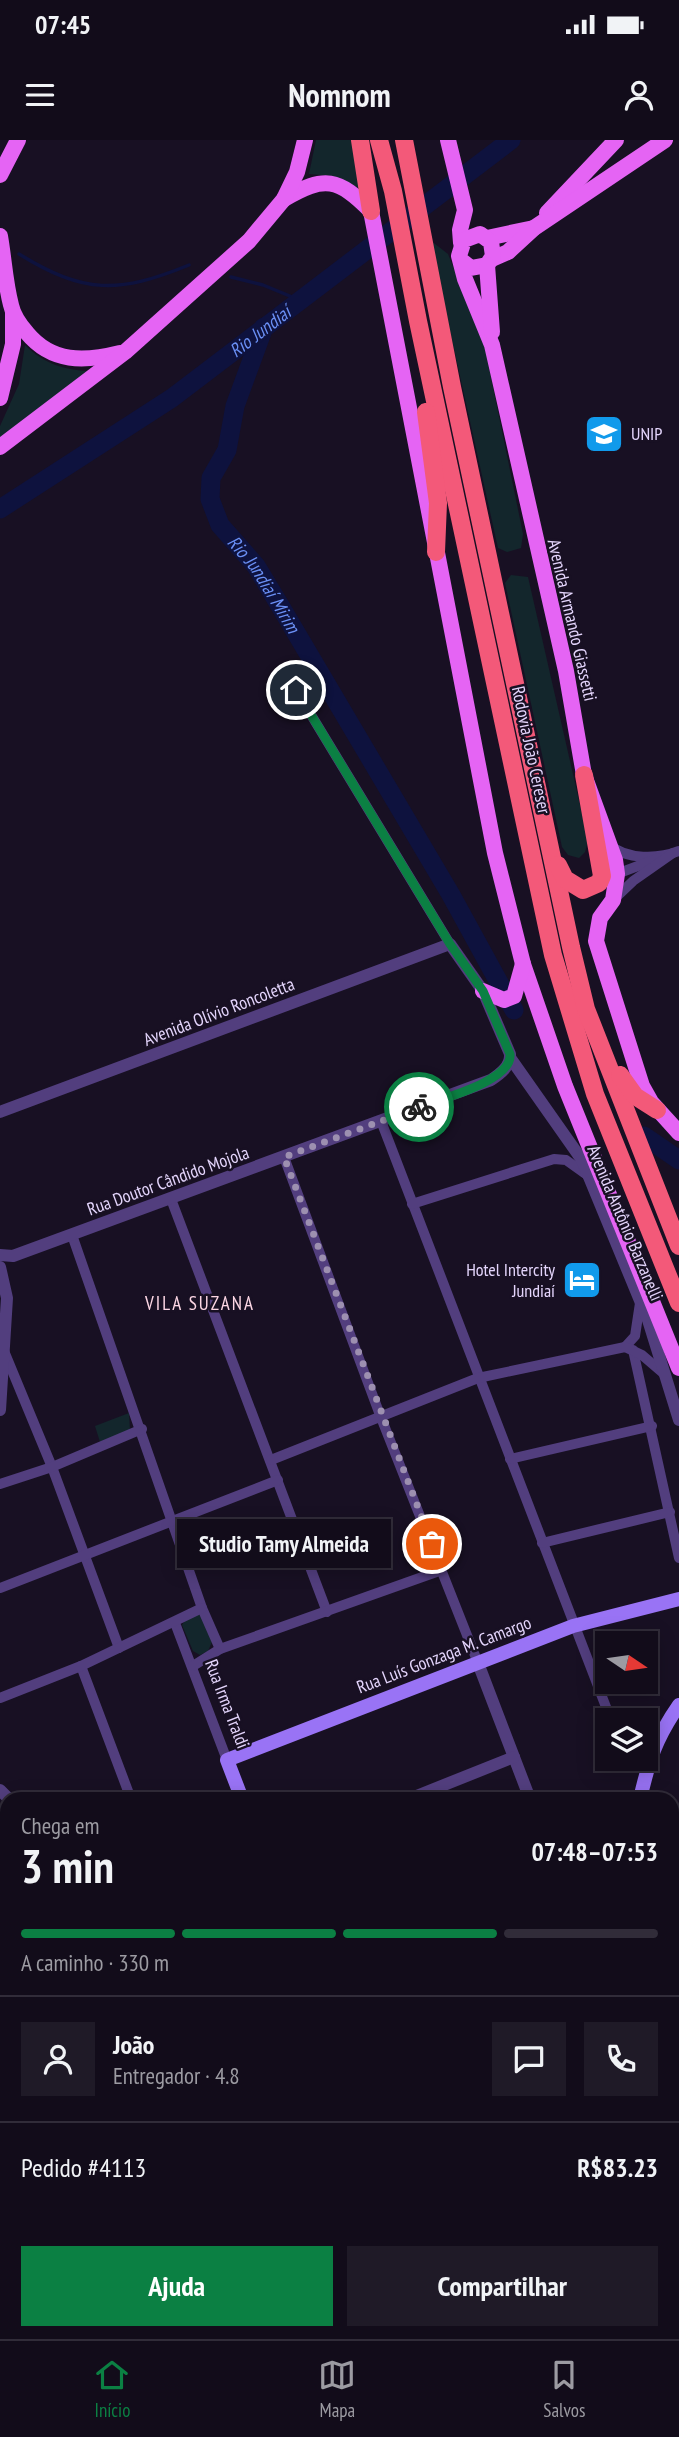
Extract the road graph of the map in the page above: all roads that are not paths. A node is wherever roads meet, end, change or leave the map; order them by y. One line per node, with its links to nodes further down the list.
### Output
1 (305, 140): 11 (main road)
2 (360, 140): 13 (highway)
3 (379, 140): 22 (highway, Rodovia João Cereser)
4 (404, 140): 30 (highway, Rodovia João Cereser)
5 (448, 140): 12 (main road)
6 (615, 140): 9 (main road); 14 (main road)
7 (665, 140): 9 (main road)
8 (10, 148): 10 (main road)
9 (633, 162): 14 (main road)
10 (0, 175)
11 (284, 199): 13 (main road); 24 (main road)
12 (464, 208): 16 (main road); 17 (main road)
13 (371, 211): 27 (main road)
14 (534, 228): 16 (main road); 19 (main road)
15 (0, 236): 21 (main road)
16 (486, 238): 17 (main road); 19 (main road)
17 (461, 243): 18 (main road)
18 (462, 261): 19 (main road); 23 (main road, Avenida Armando Giassetti)
19 (489, 262): 23 (main road, Avenida Armando Giassetti)
20 (0, 284): 21 (main road)
21 (12, 309): 24 (main road); 25 (main road)
22 (418, 321): 27 (highway); 54 (highway, Rodovia João Cereser)
23 (492, 345): 29 (main road, Avenida Armando Giassetti)
24 (125, 352): 26 (main road)
25 (0, 398)
26 (0, 447)
27 (436, 552): 36 (main road)
28 (296, 690): 35 (street)
29 (584, 775): 31 (main road, Avenida Armando Giassetti); 33 (highway)
30 (544, 821): 33 (highway); 38 (highway, Rodovia João Cereser)
31 (609, 843): 32 (street); 33 (main road, Avenida Armando Giassetti)
32 (676, 852): 33 (street); 34 (street)
33 (610, 875): 34 (main road, Avenida Armando Giassetti)
34 (613, 900): 40 (main road, Avenida Armando Giassetti)
35 (450, 944): 37 (street); 41 (street, Avenida Olívio Roncoletta)
36 (522, 970): 37 (main road); 57 (main road)
37 (489, 994): 39 (street)
38 (586, 1009): 40 (highway); 49 (highway, Rodovia João Cereser)
39 (511, 1059): 42 (street, Rua Doutor Cândido Mojola); 45 (street, Avenida Antônio Barzanelli)
40 (657, 1110): 43 (main road, Avenida Armando Giassetti)
41 (0, 1112)
42 (381, 1121): 44 (street, Rua Doutor Cândido Mojola); 47 (street)
43 (679, 1133)
44 (284, 1157): 46 (street, Rua Doutor Cândido Mojola); 60 (street)
45 (587, 1175): 47 (street); 53 (street, Avenida Antônio Barzanelli)
46 (172, 1199): 48 (street, Rua Doutor Cândido Mojola); 65 (street)
47 (412, 1204): 58 (street)
48 (72, 1235): 50 (street, Rua Doutor Cândido Mojola); 63 (street)
49 (679, 1246)
50 (7, 1256): 52 (street, Rua Doutor Cândido Mojola)
51 (0, 1267): 52 (street, Rua Doutor Cândido Mojola)
52 (5, 1281): 56 (street, Rua Doutor Cândido Mojola)
53 (640, 1302): 55 (street); 57 (street, Avenida Antônio Barzanelli)
54 (679, 1303)
55 (629, 1349): 57 (street); 58 (street); 62 (street)
56 (4, 1351): 59 (street, Rua Doutor Cândido Mojola); 66 (street)
57 (672, 1371): 61 (street, Avenida Antônio Barzanelli)
58 (478, 1378): 60 (street); 64 (street)
59 (0, 1410)
60 (380, 1415): 65 (street); 74 (street)
61 (679, 1420)
62 (652, 1426): 64 (street); 69 (street)
63 (142, 1429): 66 (street); 70 (street)
64 (510, 1459): 71 (street)
65 (271, 1460): 67 (street)
66 (52, 1467): 68 (street); 72 (street)
67 (278, 1480): 70 (street); 78 (street)
68 (0, 1484)
69 (670, 1512): 71 (street); 73 (street)
70 (173, 1522): 72 (street); 77 (street)
71 (542, 1543): 80 (street)
72 (85, 1557): 75 (street); 81 (street)
73 (679, 1558)
74 (442, 1570): 78 (street); 83 (street)
75 (0, 1588)
76 (679, 1599): 80 (main road, Rua Luís Gonzaga M. Camargo)
77 (202, 1608): 79 (street); 82 (street)
78 (327, 1612): 82 (street)
79 (175, 1623): 81 (street); 85 (street, Rua Irma Traldi)
80 (573, 1626): 83 (main road, Rua Luís Gonzaga M. Camargo); 88 (street)
81 (119, 1648): 84 (street)
82 (220, 1649): 85 (street)
83 (478, 1663): 90 (street); 91 (main road, Rua Luís Gonzaga M. Camargo)
84 (80, 1666): 86 (street); 93 (street)
85 (192, 1666): 91 (street, Rua Irma Traldi)
86 (0, 1698)
87 (679, 1705): 89 (main road)
88 (606, 1708)
89 (658, 1736)
90 (514, 1757): 95 (street); 96 (street)
91 (228, 1760): 94 (main road, Rua Irma Traldi)
92 (642, 1771): 97 (main road)
93 (128, 1792)
94 (239, 1792)
95 (426, 1792)
96 (527, 1792)
97 (641, 1792)

